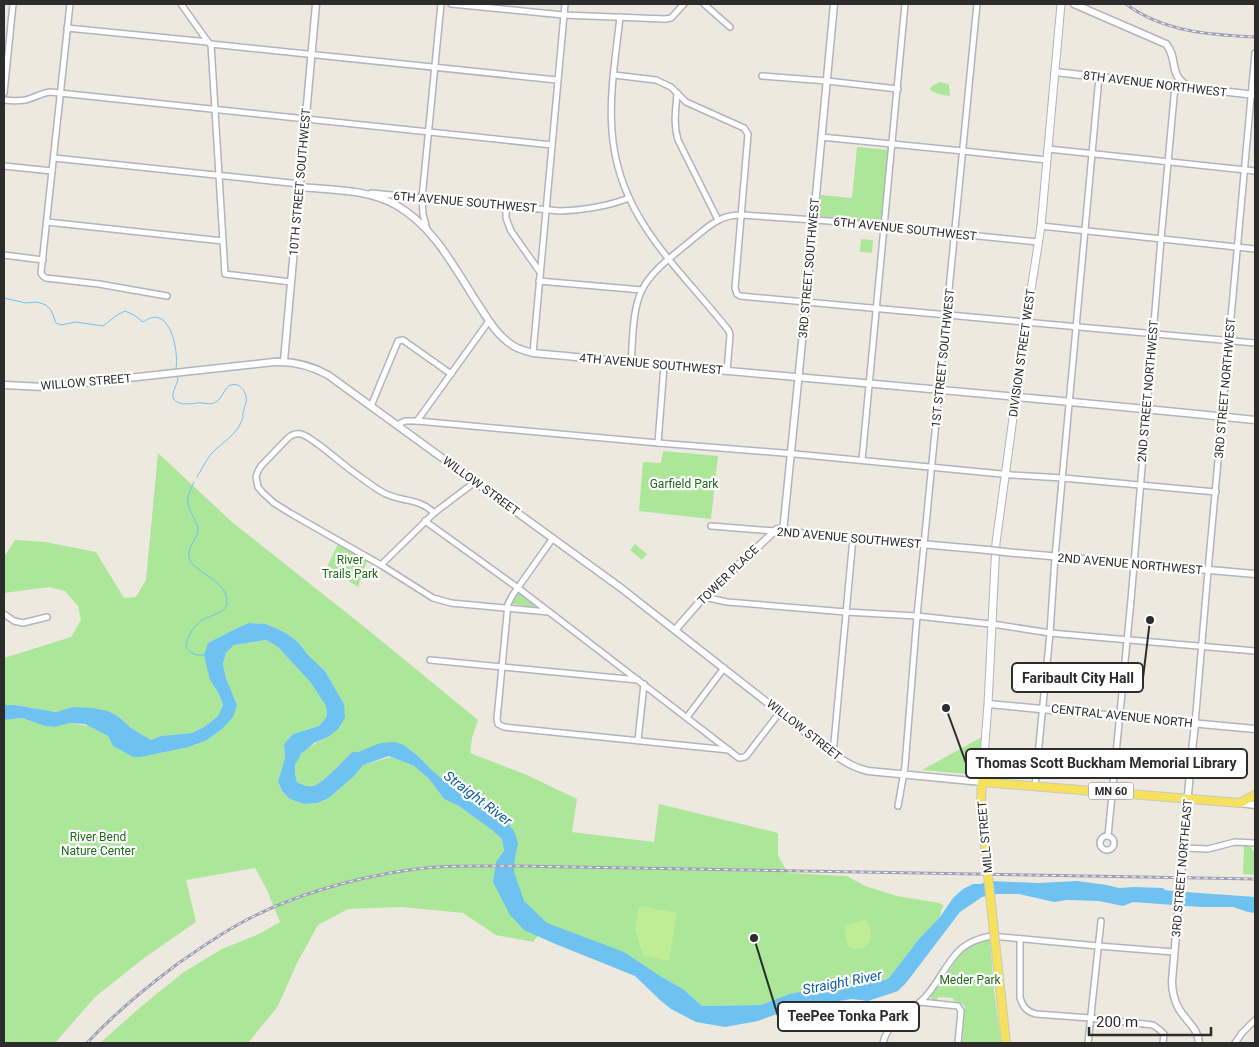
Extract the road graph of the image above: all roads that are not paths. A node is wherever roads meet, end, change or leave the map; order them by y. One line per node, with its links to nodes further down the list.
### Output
1 (13, 4): 19 (street)
2 (70, 4): 18 (street)
3 (181, 4): 20 (street)
4 (316, 4): 22 (street, 10TH STREET SOUTHWEST)
5 (441, 4): 24 (street)
6 (451, 4): 15 (street)
7 (564, 4): 15 (street)
8 (704, 4): 17 (street)
9 (834, 4): 30 (street, 3RD STREET SOUTHWEST)
10 (906, 4): 33 (street)
11 (977, 4): 48 (street, 1ST STREET SOUTHWEST)
12 (1061, 4): 25 (main road, DIVISION STREET WEST)
13 (1074, 4): 23 (street)
14 (682, 5): 16 (street)
15 (563, 15): 16 (street); 29 (street)
16 (620, 17): 26 (street)
17 (730, 27)
18 (67, 28): 20 (street); 35 (street)
19 (7, 33): 34 (street)
20 (209, 43): 22 (street); 40 (street)
21 (1255, 53): 37 (street, 3RD STREET NORTHWEST)
22 (312, 55): 24 (street); 42 (street, 10TH STREET SOUTHWEST)
23 (1174, 67): 31 (street, 2ND STREET NORTHWEST); 32 (street)
24 (434, 68): 29 (street); 43 (street)
25 (1055, 72): 28 (street, 8TH AVENUE NORTHWEST); 47 (main road, DIVISION STREET WEST)
26 (614, 75): 36 (street); 61 (street)
27 (762, 76): 30 (street)
28 (1099, 77): 31 (street, 8TH AVENUE NORTHWEST); 49 (street)
29 (557, 80): 45 (street)
30 (827, 81): 33 (street); 44 (street, 3RD STREET SOUTHWEST)
31 (1175, 86): 32 (street, 8TH AVENUE NORTHWEST); 52 (street, 2ND STREET NORTHWEST)
32 (1192, 88): 37 (street, 8TH AVENUE NORTHWEST)
33 (898, 89): 46 (street)
34 (4, 92)
35 (60, 93): 38 (street); 40 (street); 50 (street)
36 (677, 93): 39 (street); 41 (street)
37 (1253, 95): 54 (street, 3RD STREET NORTHWEST)
38 (4, 100)
39 (686, 102): 41 (street); 64 (street)
40 (215, 110): 42 (street); 57 (street)
41 (675, 111): 65 (street)
42 (306, 119): 43 (street); 58 (street, 10TH STREET SOUTHWEST)
43 (428, 132): 45 (street); 60 (street)
44 (821, 137): 46 (street); 66 (street, 3RD STREET SOUTHWEST)
45 (552, 145): 63 (street)
46 (892, 145): 48 (street); 69 (street)
47 (1048, 149): 49 (street); 51 (main road, DIVISION STREET WEST)
48 (963, 151): 51 (street); 72 (street, 1ST STREET SOUTHWEST)
49 (1092, 154): 52 (street); 71 (street)
50 (54, 158): 55 (street); 57 (street, 6TH AVENUE SOUTHWEST)
51 (1047, 160): 68 (main road, DIVISION STREET WEST)
52 (1168, 163): 54 (street); 73 (street, 2ND STREET NORTHWEST)
53 (4, 166): 55 (street)
54 (1245, 170): 56 (street); 76 (street, 3RD STREET NORTHWEST)
55 (52, 171): 67 (street)
56 (1255, 171)
57 (219, 176): 58 (street, 6TH AVENUE SOUTHWEST); 74 (street)
58 (300, 185): 59 (street, 6TH AVENUE SOUTHWEST); 83 (street, 10TH STREET SOUTHWEST)
59 (358, 192): 60 (street, 6TH AVENUE SOUTHWEST); 70 (street, 4TH AVENUE SOUTHWEST)
60 (422, 198): 62 (street, 6TH AVENUE SOUTHWEST); 70 (street)
61 (629, 198): 63 (street, 6TH AVENUE SOUTHWEST); 79 (street)
62 (506, 206): 63 (street, 6TH AVENUE SOUTHWEST); 81 (street)
63 (546, 209): 81 (street)
64 (742, 215): 65 (street, 6TH AVENUE SOUTHWEST); 66 (street, 6TH AVENUE SOUTHWEST); 86 (street)
65 (718, 220): 79 (street)
66 (814, 220): 69 (street, 6TH AVENUE SOUTHWEST); 86 (street, 3RD STREET SOUTHWEST)
67 (47, 222): 74 (street); 80 (street)
68 (1041, 226): 71 (street); 75 (main road, DIVISION STREET WEST)
69 (884, 227): 72 (street, 6TH AVENUE SOUTHWEST); 87 (street)
70 (428, 230): 89 (street, 4TH AVENUE SOUTHWEST)
71 (1086, 230): 73 (street); 91 (street)
72 (955, 234): 75 (street, 6TH AVENUE SOUTHWEST); 88 (street, 1ST STREET SOUTHWEST)
73 (1161, 239): 76 (street); 92 (street, 2ND STREET NORTHWEST)
74 (223, 241): 83 (street)
75 (1038, 242): 90 (main road, DIVISION STREET WEST)
76 (1238, 247): 77 (street); 93 (street, 3RD STREET NORTHWEST)
77 (1255, 248)
78 (4, 255): 80 (street)
79 (669, 259): 84 (street); 99 (street)
80 (43, 260): 85 (street)
81 (540, 272): 82 (street)
82 (540, 281): 84 (street); 95 (street)
83 (290, 282): 96 (street, 10TH STREET SOUTHWEST)
84 (642, 290): 97 (street)
85 (167, 296)
86 (806, 302): 87 (street); 101 (street, 3RD STREET SOUTHWEST)
87 (877, 309): 88 (street); 102 (street)
88 (948, 315): 90 (street); 104 (street, 1ST STREET SOUTHWEST)
89 (489, 321): 95 (street, 4TH AVENUE SOUTHWEST); 100 (street)
90 (1026, 322): 91 (street); 106 (main road, DIVISION STREET WEST)
91 (1077, 327): 92 (street); 107 (street)
92 (1154, 334): 93 (street); 109 (street, 2ND STREET NORTHWEST)
93 (1229, 341): 94 (street); 110 (street, 3RD STREET NORTHWEST)
94 (1255, 343)
95 (533, 353): 97 (street, 4TH AVENUE SOUTHWEST)
96 (284, 361): 103 (street, WILLOW STREET); 108 (street, WILLOW STREET)
97 (631, 362): 98 (street, 4TH AVENUE SOUTHWEST)
98 (664, 366): 99 (street, 4TH AVENUE SOUTHWEST); 114 (street)
99 (727, 371): 101 (street, 4TH AVENUE SOUTHWEST)
100 (450, 374): 108 (street); 111 (street)
101 (798, 378): 102 (street, 4TH AVENUE SOUTHWEST); 115 (street, 3RD STREET SOUTHWEST)
102 (869, 383): 104 (street, 4TH AVENUE SOUTHWEST); 116 (street)
103 (4, 385): 105 (street)
104 (940, 390): 106 (street, 4TH AVENUE SOUTHWEST); 117 (street, 1ST STREET SOUTHWEST)
105 (4, 392)
106 (1016, 396): 107 (street, 4TH AVENUE SOUTHWEST); 118 (main road, DIVISION STREET WEST)
107 (1070, 401): 109 (street, 4TH AVENUE SOUTHWEST); 119 (street)
108 (371, 406): 113 (street, WILLOW STREET)
109 (1146, 409): 110 (street, 4TH AVENUE SOUTHWEST); 121 (street, 2ND STREET NORTHWEST)
110 (1222, 416): 112 (street, 4TH AVENUE SOUTHWEST); 122 (street, 3RD STREET NORTHWEST)
111 (417, 420): 113 (street); 114 (street)
112 (1255, 420)
113 (397, 425): 120 (street, WILLOW STREET)
114 (658, 443): 115 (street)
115 (791, 453): 116 (street); 125 (street, 3RD STREET SOUTHWEST)
116 (862, 460): 117 (street)
117 (932, 468): 118 (street); 131 (street, 1ST STREET SOUTHWEST)
118 (1005, 474): 119 (street); 146 (main road, DIVISION STREET WEST)
119 (1063, 478): 121 (street); 133 (street)
120 (475, 482): 123 (street); 129 (street, WILLOW STREET)
121 (1140, 485): 122 (street); 134 (street, 2ND STREET NORTHWEST)
122 (1216, 492): 136 (street, 3RD STREET NORTHWEST)
123 (434, 513): 124 (street); 135 (street)
124 (425, 521): 135 (street); 138 (street)
125 (784, 522): 127 (street, TOWER PLACE); 128 (street, 3RD STREET SOUTHWEST)
126 (711, 526): 127 (street, 2ND AVENUE SOUTHWEST)
127 (775, 531): 128 (street, 2ND AVENUE SOUTHWEST); 139 (street, TOWER PLACE)
128 (783, 532): 130 (street, 2ND AVENUE SOUTHWEST)
129 (553, 538): 138 (street); 147 (street, WILLOW STREET)
130 (853, 538): 131 (street, 2ND AVENUE SOUTHWEST); 142 (street)
131 (925, 544): 132 (street, 2ND AVENUE SOUTHWEST, bridge); 144 (street, 1ST STREET SOUTHWEST)
132 (1005, 552): 133 (street, 2ND AVENUE NORTHWEST)
133 (1055, 557): 134 (street, 2ND AVENUE NORTHWEST); 148 (street)
134 (1134, 563): 136 (street, 2ND AVENUE NORTHWEST); 149 (street, 2ND STREET NORTHWEST)
135 (382, 565): 140 (street)
136 (1208, 571): 137 (street, 2ND AVENUE NORTHWEST); 150 (street, 3RD STREET NORTHWEST)
137 (1255, 574)
138 (518, 588): 140 (street); 141 (street)
139 (704, 598): 142 (street); 147 (street, TOWER PLACE)
140 (508, 608): 141 (street); 153 (street)
141 (550, 612): 155 (street)
142 (846, 612): 144 (street); 165 (street)
143 (4, 614): 145 (street)
144 (917, 616): 146 (street); 166 (street, 1ST STREET SOUTHWEST)
145 (47, 617)
146 (992, 624): 148 (street); 156 (main road, DIVISION STREET WEST)
147 (675, 630): 154 (street, WILLOW STREET)
148 (1050, 633): 149 (street); 157 (street)
149 (1126, 639): 150 (street); 159 (street, 2ND STREET NORTHWEST)
150 (1202, 646): 151 (street); 161 (street, 3RD STREET NORTHWEST)
151 (1255, 651)
152 (430, 660): 153 (street)
153 (502, 667): 155 (street); 163 (street)
154 (724, 668): 158 (street, WILLOW STREET); 160 (street)
155 (642, 682): 160 (street); 163 (street)
156 (988, 704): 157 (street, CENTRAL AVENUE NORTH); 167 (main road, DIVISION STREET WEST)
157 (1042, 708): 159 (street, CENTRAL AVENUE NORTH); 168 (street)
158 (780, 712): 164 (street); 165 (street, WILLOW STREET)
159 (1119, 716): 161 (street, CENTRAL AVENUE NORTH); 169 (street, 2ND STREET NORTHWEST)
160 (687, 717): 164 (street)
161 (1196, 724): 162 (street, CENTRAL AVENUE NORTH); 171 (street, 3RD STREET NORTHEAST)
162 (1255, 729)
163 (638, 740): 164 (street)
164 (729, 750)
165 (833, 754): 166 (street, WILLOW STREET)
166 (904, 773): 167 (street, WILLOW STREET); 174 (street, 1ST STREET SOUTHWEST)
167 (982, 782): 168 (main road, MN 60); 187 (main road, MILL STREET, bridge)
168 (1035, 786): 169 (main road, MN 60)
169 (1111, 791): 171 (main road, MN 60); 175 (street, 2ND STREET NORTHWEST)
170 (1255, 795): 172 (main road, MN 60)
171 (1188, 798): 172 (main road, MN 60); 177 (street, 3RD STREET NORTHEAST)
172 (1240, 802): 173 (street)
173 (1255, 804)
174 (898, 806)
175 (1108, 836)
176 (1255, 843): 177 (street)
177 (1184, 848): 181 (street, 3RD STREET NORTHEAST)
178 (1101, 921): 180 (street)
179 (1020, 940): 180 (street); 182 (street); 183 (street)
180 (1098, 946): 181 (street); 183 (street)
181 (1174, 952): 190 (street, 3RD STREET NORTHEAST)
182 (920, 1002): 185 (street); 186 (street)
183 (1090, 1018): 188 (street); 189 (street)
184 (1255, 1020): 191 (street)
185 (883, 1043)
186 (958, 1043)
187 (1006, 1043)
188 (1088, 1043)
189 (1163, 1043)
190 (1199, 1043)
191 (1235, 1043)

